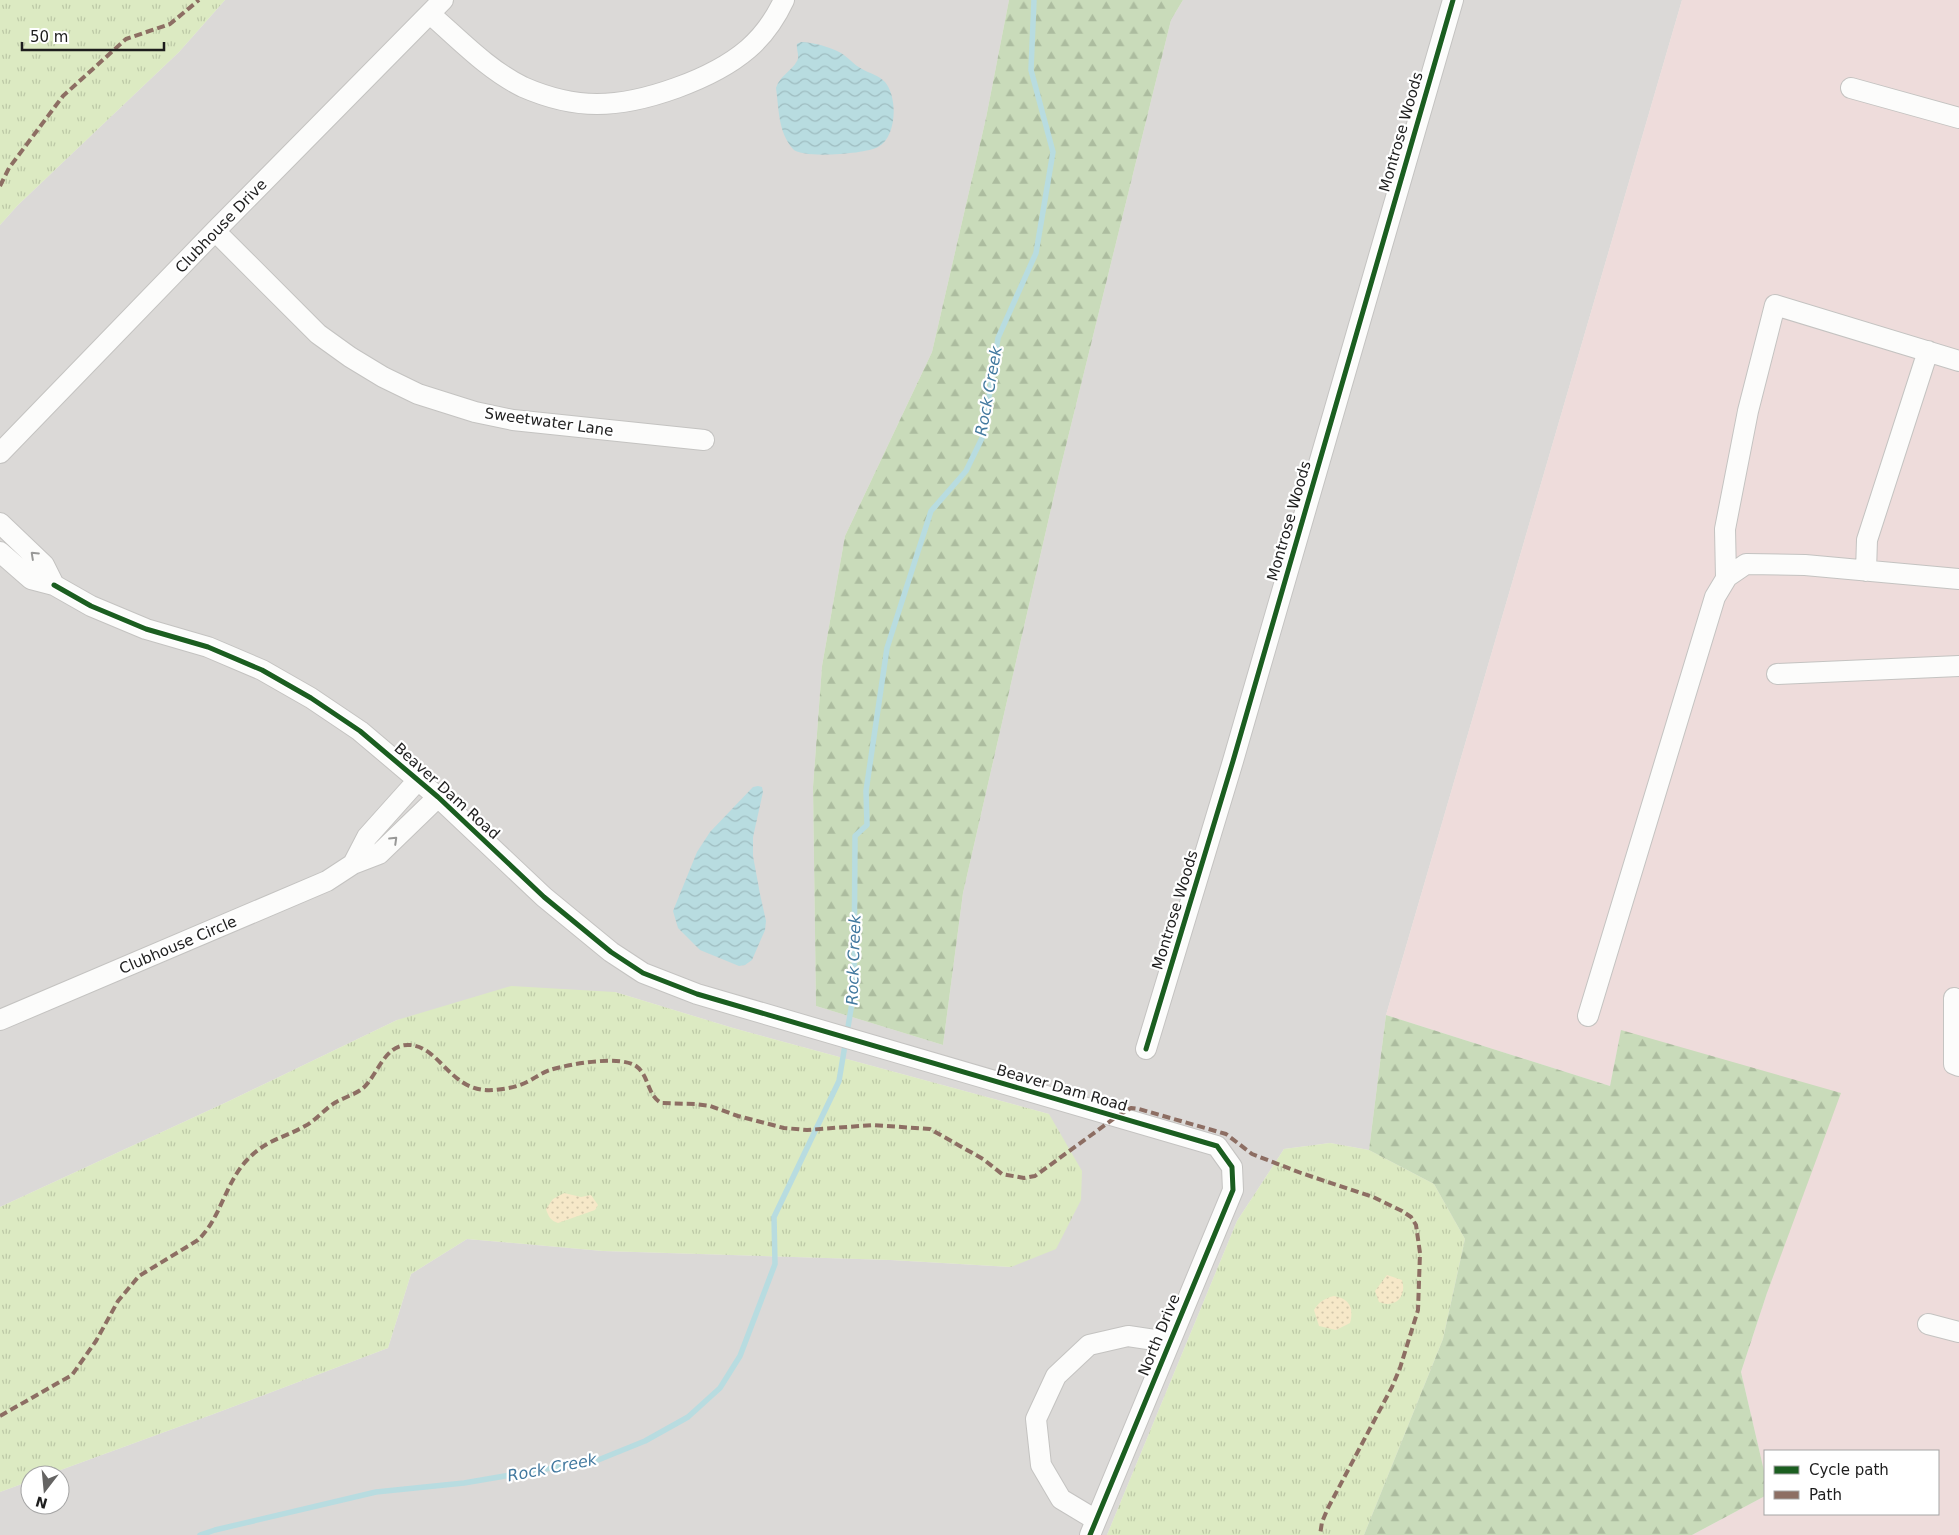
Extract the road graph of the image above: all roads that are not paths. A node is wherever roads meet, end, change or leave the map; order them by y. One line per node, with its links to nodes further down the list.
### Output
1 (784, 0): 3 (street)
2 (1453, 0): 25 (street, Montrose Woods)
3 (437, 7): 6 (street, Clubhouse Drive)
4 (1851, 88): 5 (street)
5 (1959, 118)
6 (215, 231): 9 (street, Sweetwater Lane); 10 (street, Clubhouse Drive)
7 (1928, 351): 8 (street); 13 (street); 14 (street)
8 (1959, 361)
9 (704, 440)
10 (0, 454)
11 (0, 523): 16 (street, one-way to 11)
12 (0, 552): 16 (street, Beaver Dam Road)
13 (1866, 571): 14 (street); 15 (street)
14 (1726, 578): 23 (street)
15 (1959, 579)
16 (54, 585): 19 (street, Beaver Dam Road)
17 (1959, 666): 18 (street)
18 (1777, 674)
19 (418, 780): 20 (street, Beaver Dam Road); 21 (street)
20 (438, 797): 21 (street, Clubhouse Circle, one-way to 20); 27 (street, Beaver Dam Road)
21 (353, 864): 24 (street, Clubhouse Circle)
22 (1954, 998): 26 (street)
23 (1588, 1016)
24 (0, 1020)
25 (1146, 1049)
26 (1959, 1066)
27 (1216, 1146): 30 (street, North Drive)
28 (1928, 1324): 29 (street)
29 (1959, 1332)
30 (1168, 1342): 31 (street, North Drive); 31 (street)
31 (1093, 1528)

